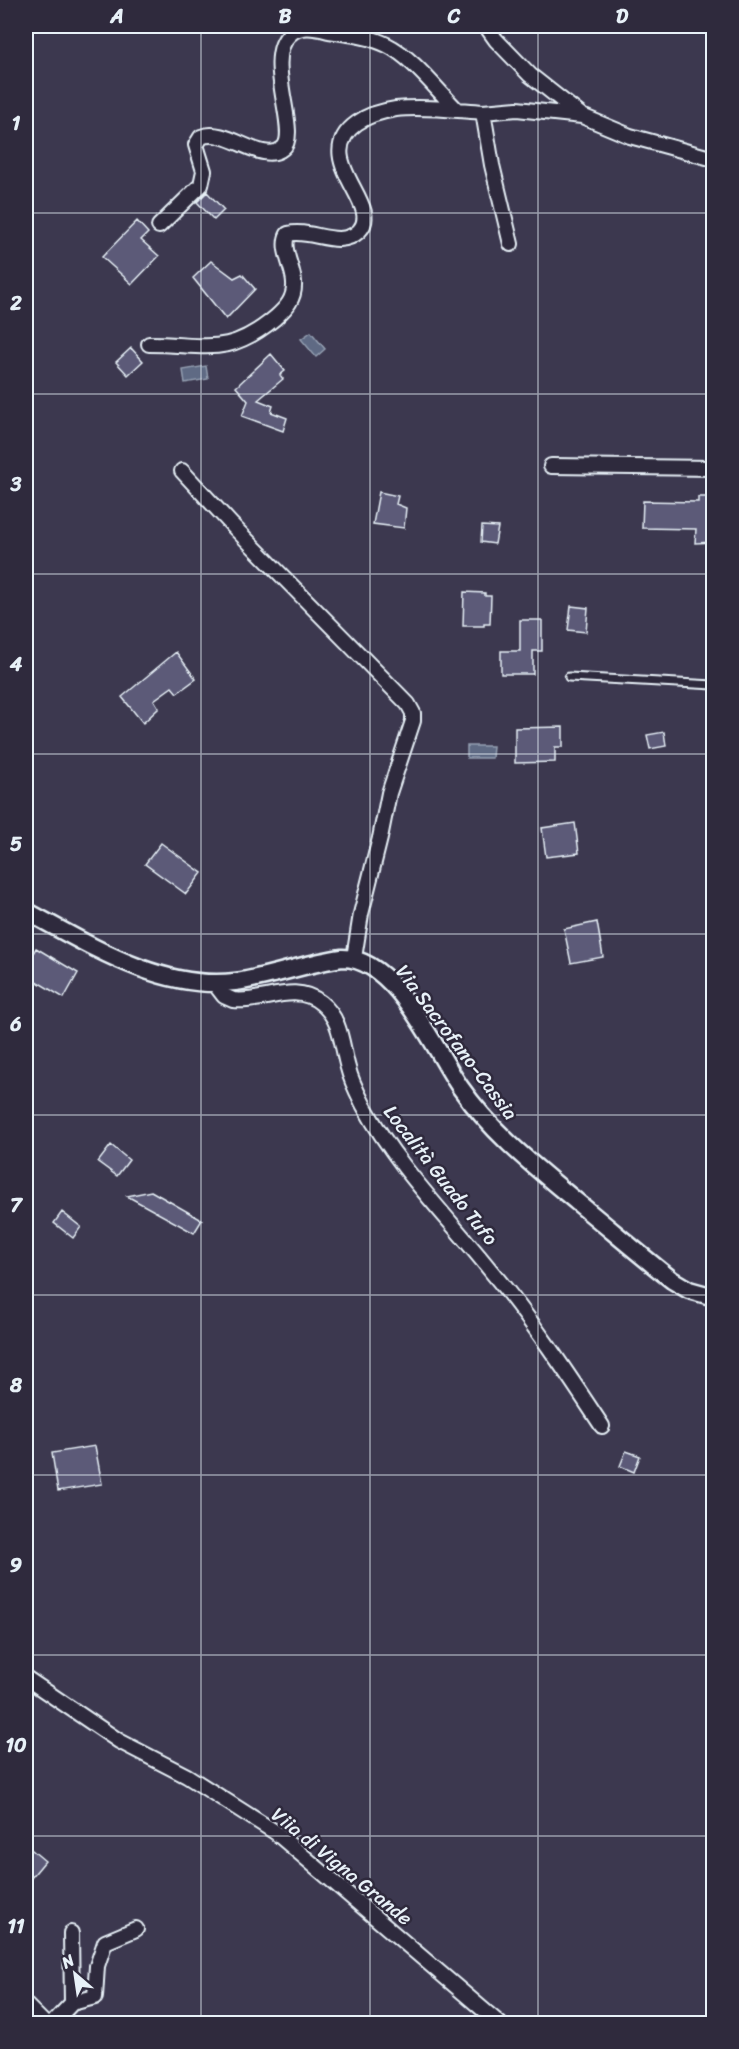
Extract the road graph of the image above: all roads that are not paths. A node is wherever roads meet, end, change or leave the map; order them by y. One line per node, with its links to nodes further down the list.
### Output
1 (486, 26): 4 (street)
2 (456, 110): 3 (street); 6 (street); 8 (street)
3 (483, 112): 4 (street); 7 (street)
4 (582, 116): 5 (street)
5 (714, 159)
6 (159, 226)
7 (511, 244)
8 (149, 344)
9 (551, 465): 10 (street)
10 (714, 468)
11 (182, 471): 15 (street)
12 (569, 677): 13 (lane)
13 (714, 685)
14 (26, 911): 16 (street)
15 (354, 958): 16 (street); 17 (street, Via Sacrofano-Cassia)
16 (214, 983): 18 (street, Località Guado Tufo)
17 (714, 1297)
18 (602, 1426)
19 (26, 1678): 26 (street, Viia di Vigna Grande)
20 (136, 1929): 22 (street)
21 (71, 1933): 22 (street)
22 (72, 2003): 25 (street)
23 (26, 2005): 24 (street)
24 (45, 2024)
25 (52, 2024)
26 (500, 2024)

